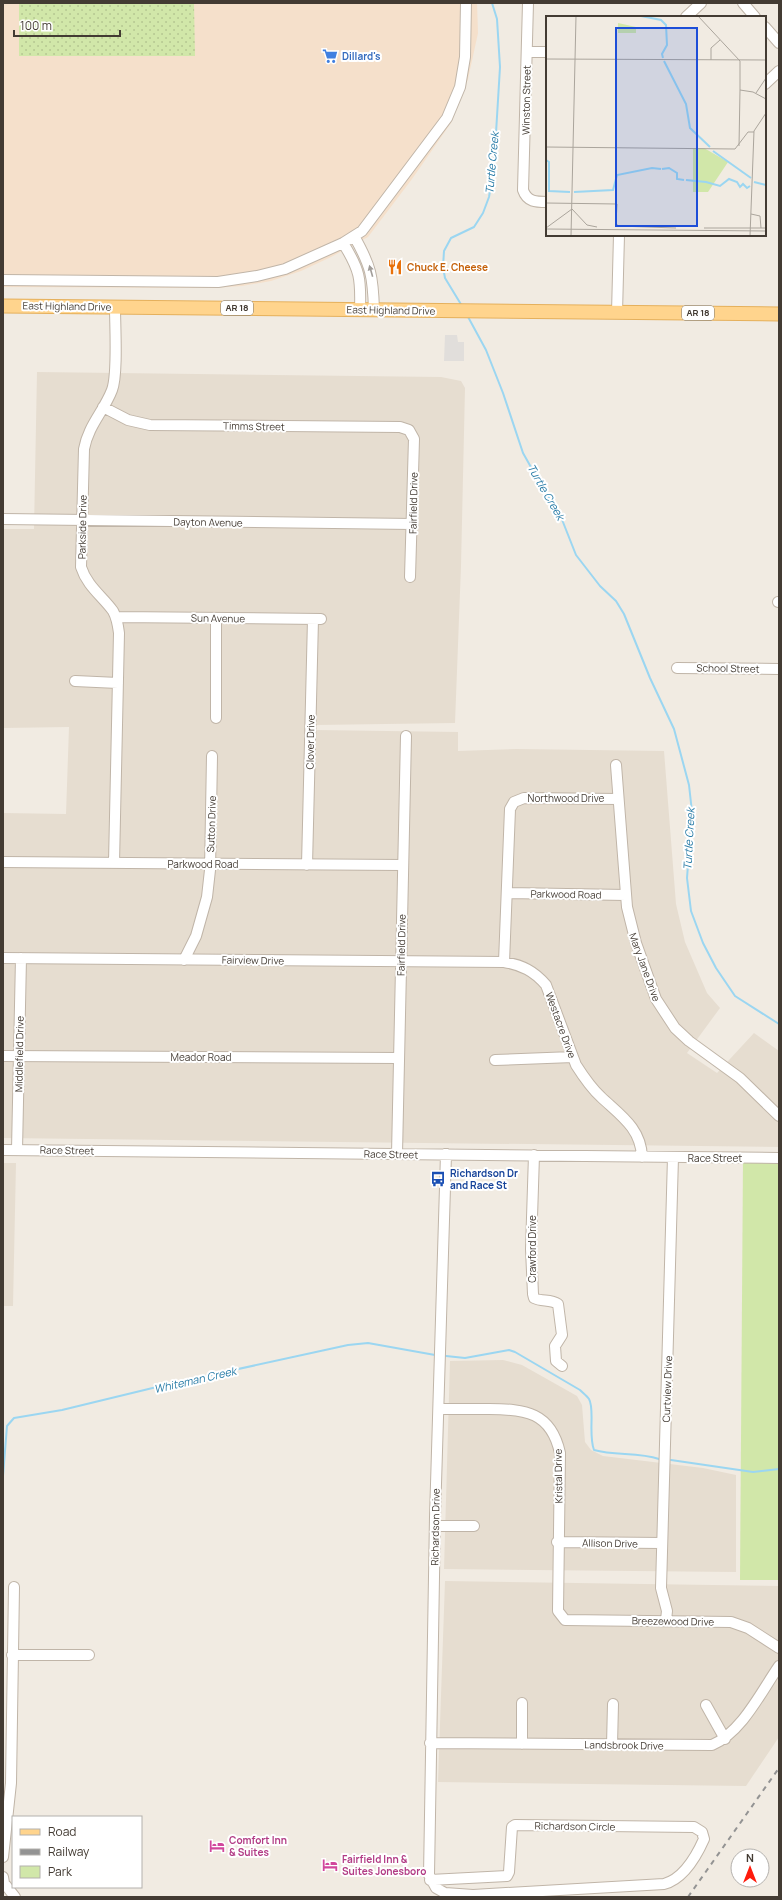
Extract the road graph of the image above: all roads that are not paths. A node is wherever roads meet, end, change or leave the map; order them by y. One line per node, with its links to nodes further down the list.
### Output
1 (466, 3): 14 (street)
2 (528, 3): 9 (street, Winston Street)
3 (701, 3): 5 (street)
4 (743, 3): 6 (street)
5 (687, 16)
6 (755, 16)
7 (766, 29): 8 (street)
8 (779, 43)
9 (527, 52): 10 (street); 13 (street, Winston Street)
10 (546, 52)
11 (779, 71): 12 (street)
12 (768, 81)
13 (546, 202)
14 (354, 236): 16 (street); 21 (street, one-way to 14)
15 (619, 236): 22 (street)
16 (343, 244): 17 (street); 20 (street)
17 (3, 280)
18 (3, 306): 19 (main road, East Highland Drive / AR 18)
19 (115, 307): 20 (main road, East Highland Drive / AR 18); 24 (street, Parkside Drive)
20 (360, 309): 21 (main road, East Highland Drive / AR 18)
21 (374, 310): 22 (main road, East Highland Drive / AR 18)
22 (617, 313): 23 (main road, East Highland Drive / AR 18)
23 (779, 314)
24 (103, 407): 25 (street, Timms Street); 27 (street, Parkside Drive)
25 (409, 430): 28 (street, Fairfield Drive)
26 (3, 519): 27 (street, Dayton Avenue)
27 (82, 520): 28 (street, Dayton Avenue); 30 (street, Parkside Drive)
28 (413, 524): 29 (street, Fairfield Drive)
29 (410, 577)
30 (116, 617): 31 (street, Sun Avenue); 36 (street, Parkside Drive)
31 (216, 618): 32 (street, Sun Avenue); 37 (street)
32 (317, 619): 45 (street, Clover Drive)
33 (677, 668): 34 (street, School Street)
34 (779, 669)
35 (75, 681): 36 (street)
36 (118, 683): 43 (street, Parkside Drive)
37 (216, 718)
38 (406, 736): 46 (street, Fairfield Drive)
39 (212, 756): 44 (street, Sutton Drive)
40 (616, 765): 41 (street, Mary Jane Drive)
41 (618, 799): 47 (street, Northwood Drive); 48 (street, Mary Jane Drive)
42 (3, 862): 43 (street, Parkwood Road)
43 (114, 863): 44 (street, Parkwood Road)
44 (210, 864): 45 (street, Parkwood Road); 51 (street, Sutton Drive)
45 (307, 864): 46 (street, Parkwood Road)
46 (403, 865): 52 (street, Fairfield Drive)
47 (507, 893): 48 (street, Parkwood Road); 53 (street)
48 (626, 895): 59 (street, Mary Jane Drive)
49 (3, 958): 50 (street, Fairview Drive)
50 (21, 958): 51 (street, Fairview Drive); 55 (street, Middlefield Drive)
51 (184, 960): 52 (street, Fairview Drive)
52 (401, 962): 53 (street, Fairview Drive); 57 (street, Fairfield Drive)
53 (504, 962): 56 (street, Westacre Drive)
54 (3, 1056): 55 (street, Meador Road)
55 (18, 1056): 57 (street, Meador Road); 61 (street, Middlefield Drive)
56 (573, 1057): 58 (street); 65 (street, Westacre Drive)
57 (399, 1058): 62 (street, Fairfield Drive)
58 (495, 1060)
59 (779, 1116)
60 (3, 1150): 61 (street, Race Street)
61 (17, 1150): 62 (street, Race Street)
62 (397, 1154): 63 (street, Race Street)
63 (446, 1154): 64 (street, Race Street); 69 (street, Richardson Drive)
64 (534, 1155): 65 (street, Race Street); 68 (street, Crawford Drive)
65 (642, 1157): 66 (street, Race Street)
66 (673, 1158): 67 (street, Race Street); 73 (street, Curtview Drive)
67 (779, 1158)
68 (562, 1366)
69 (439, 1409): 70 (street, Richardson Drive); 72 (street, Kristal Drive)
70 (435, 1526): 71 (street); 86 (street, Richardson Drive)
71 (474, 1526)
72 (557, 1542): 73 (street, Allison Drive); 75 (street, Kristal Drive)
73 (662, 1544): 76 (street, Curtview Drive)
74 (14, 1587): 78 (street)
75 (562, 1617): 76 (street, Breezewood Drive)
76 (666, 1620): 77 (street, Breezewood Drive)
77 (779, 1648)
78 (12, 1655): 79 (street); 81 (street)
79 (90, 1655)
80 (779, 1666): 85 (street, Landsbrook Drive)
81 (7, 1691): 89 (street)
82 (522, 1703): 87 (street)
83 (613, 1704): 88 (street)
84 (706, 1705): 85 (street)
85 (725, 1739): 88 (street, Landsbrook Drive)
86 (430, 1743): 87 (street, Landsbrook Drive); 91 (street, Richardson Drive)
87 (522, 1744): 88 (street, Landsbrook Drive)
88 (612, 1745)
89 (3, 1857)
90 (3, 1876): 93 (street)
91 (430, 1880): 92 (street); 92 (street, Richardson Circle)
92 (437, 1893)
93 (12, 1894)

